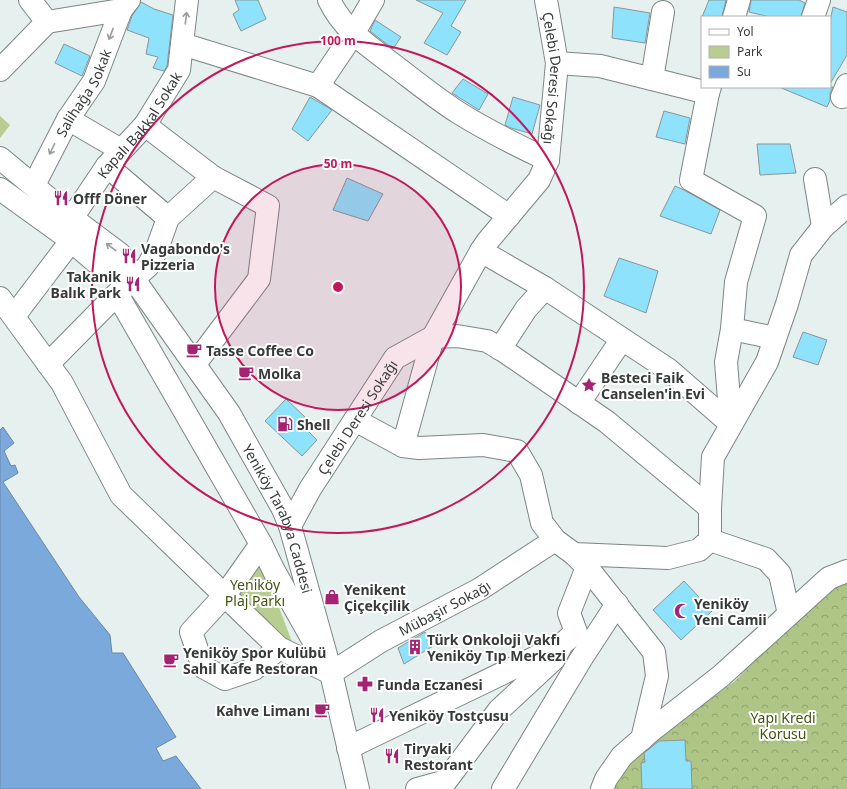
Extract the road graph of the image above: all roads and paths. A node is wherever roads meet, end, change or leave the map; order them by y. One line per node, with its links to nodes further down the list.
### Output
1 (30, 0): 12 (street)
2 (187, 0): 14 (street, Kapalı Bakkal Sokak, one-way to 2)
3 (329, 0): 13 (street)
4 (373, 0): 13 (street)
5 (546, 0): 15 (street, Çelebi Deresi Sokağı)
6 (739, 0): 10 (street)
7 (819, 0): 11 (street)
8 (125, 5): 12 (street); 20 (street, Salihağa Sokak, one-way to 20)
9 (663, 12): 17 (street)
10 (734, 16)
11 (813, 16)
12 (47, 22): 16 (street)
13 (353, 34): 18 (street); 24 (street)
14 (182, 44): 18 (street); 21 (street, Kapalı Bakkal Sokak)
15 (557, 63): 17 (street); 24 (street, Çelebi Deresi Sokağı)
16 (0, 70)
17 (652, 79): 19 (street)
18 (318, 86): 31 (street)
19 (709, 90): 43 (street)
20 (68, 119): 23 (street); 27 (street, Salihağa Sokak, one-way to 27)
21 (145, 125): 23 (street, Kapalı Bakkal Sokak); 25 (street)
22 (0, 158): 27 (street)
23 (114, 158): 32 (street); 33 (street, Kapalı Bakkal Sokak)
24 (548, 160): 31 (street, Çelebi Deresi Sokağı)
25 (213, 177): 32 (street); 49 (street)
26 (815, 178): 34 (street)
27 (34, 185): 29 (street, Salihağa Sokak); 33 (street)
28 (2, 196): 29 (street)
29 (23, 205): 33 (street)
30 (847, 206): 34 (street)
31 (509, 216): 36 (street, Çelebi Deresi Sokağı)
32 (168, 218): 38 (street)
33 (63, 223): 35 (street); 38 (street, Yeniköy Tarabya Caddesi, one-way to 33)
34 (823, 227): 45 (street)
35 (71, 241): 37 (street); 42 (street)
36 (481, 251): 39 (street); 44 (street, Çelebi Deresi Sokağı)
37 (102, 267): 38 (street); 40 (street)
38 (134, 278): 40 (street); 49 (street, Yeniköy Tarabya Caddesi)
39 (545, 288): 46 (street); 47 (street)
40 (117, 294): 48 (street); 58 (street)
41 (0, 298): 42 (street)
42 (14, 316): 48 (street)
43 (732, 329): 45 (street); 52 (street)
44 (433, 337): 47 (street); 51 (street, Çelebi Deresi Sokağı); 53 (street)
45 (775, 338): 52 (street)
46 (622, 339): 50 (street); 52 (street)
47 (500, 349): 50 (street)
48 (48, 364): 61 (street)
49 (195, 364): 55 (street, Yeniköy Tarabya Caddesi)
50 (579, 403): 54 (street)
51 (355, 420): 53 (street); 55 (street, Çelebi Deresi Sokağı)
52 (731, 424): 54 (street)
53 (403, 446): 56 (street)
54 (710, 508): 57 (street)
55 (290, 526): 67 (street, Yeniköy Tarabya Caddesi)
56 (556, 540): 59 (street); 67 (street, Mübaşir Sokağı)
57 (710, 540): 59 (street); 63 (street)
58 (261, 544): 61 (street); 67 (street)
59 (580, 560): 62 (street); 65 (street)
60 (847, 571): 63 (street)
61 (225, 595): 66 (street); 66 (street)
62 (617, 604): 64 (street); 68 (street)
63 (789, 614): 68 (street)
64 (598, 632): 65 (street); 72 (street)
65 (569, 638): 69 (street); 71 (street)
66 (279, 648): 67 (street)
67 (331, 673): 69 (street, Yeniköy Tarabya Caddesi)
68 (642, 739): 73 (street)
69 (348, 748): 70 (street, Yeniköy Tarabya Caddesi)
70 (358, 789)
71 (417, 789)
72 (504, 789)
73 (602, 789)

